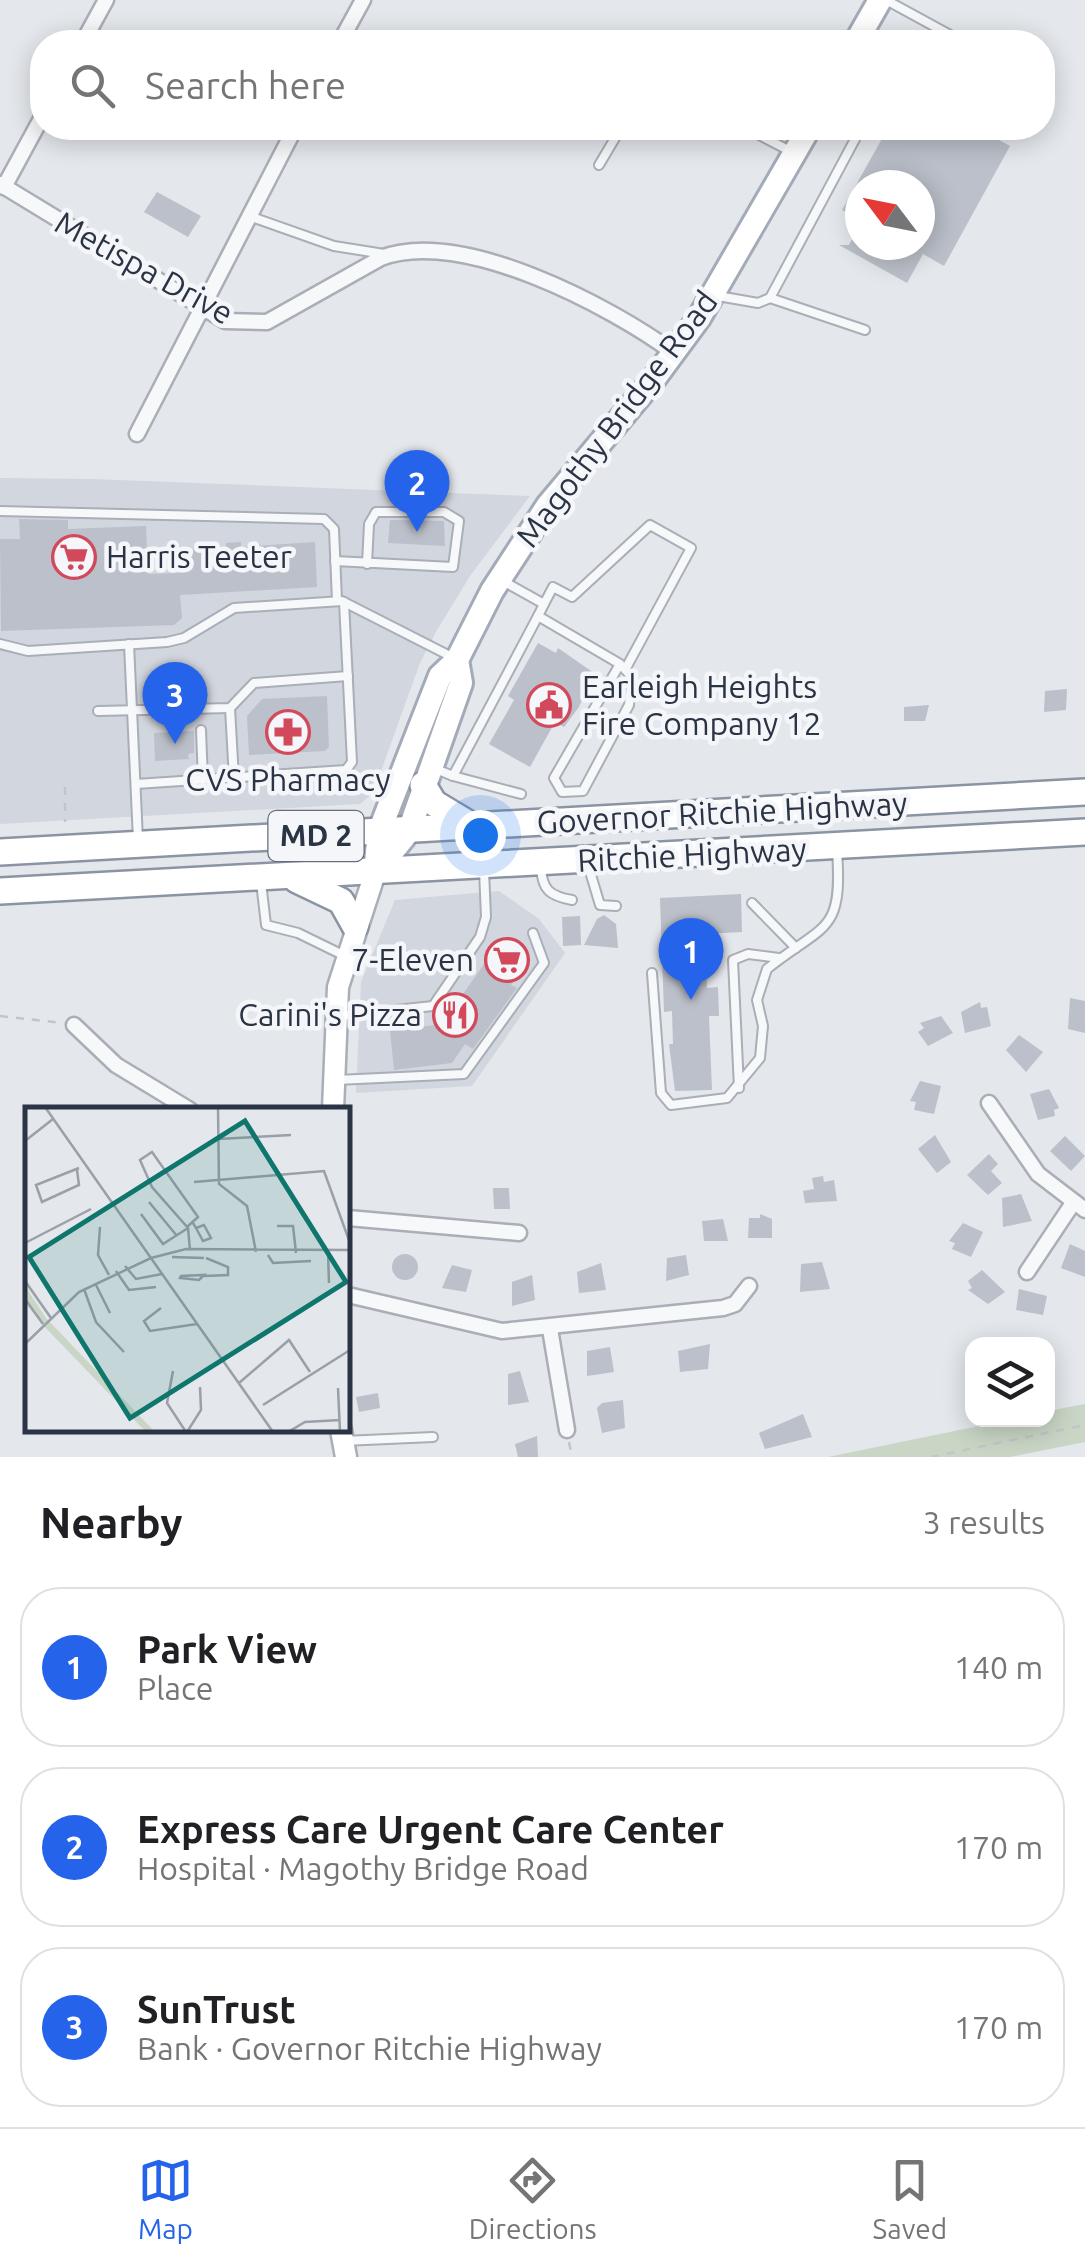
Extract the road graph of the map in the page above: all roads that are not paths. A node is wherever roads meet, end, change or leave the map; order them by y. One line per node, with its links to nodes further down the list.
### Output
1 (106, 0): 4 (street)
2 (363, 0): 5 (street)
3 (883, 0): 6 (main road); 7 (lane)
4 (90, 30)
5 (347, 30)
6 (864, 30)
7 (940, 30)
8 (30, 138): 16 (street)
9 (289, 140): 17 (street)
10 (614, 140): 15 (lane)
11 (768, 140): 14 (lane)
12 (802, 140): 14 (main road, Magothy Bridge Road)
13 (855, 140): 20 (lane)
14 (794, 154): 19 (main road, Magothy Bridge Road)
15 (599, 165)
16 (2, 186): 21 (street, Metispa Drive)
17 (248, 216): 18 (lane); 21 (street)
18 (388, 256): 21 (street, Metispa Drive); 23 (street, Metispa Drive)
19 (713, 296): 20 (lane); 23 (main road, Magothy Bridge Road)
20 (770, 298): 22 (lane)
21 (200, 306): 24 (street)
22 (865, 330)
23 (674, 353): 28 (main road, Magothy Bridge Road)
24 (137, 434)
25 (0, 511): 26 (lane)
26 (335, 561): 27 (lane); 29 (lane)
27 (367, 564): 27 (lane)
28 (500, 578): 30 (lane); 34 (main road, Magothy Bridge Road)
29 (340, 602): 33 (lane); 34 (lane); 36 (lane)
30 (544, 604): 31 (lane); 35 (lane)
31 (538, 616): 35 (lane); 44 (lane)
32 (0, 644): 33 (lane)
33 (129, 644): 39 (lane)
34 (457, 660): 43 (main road, Magothy Bridge Road); 53 (main road, Magothy Bridge Road)
35 (623, 666): 50 (lane); 50 (lane)
36 (348, 676): 38 (lane); 45 (lane)
37 (200, 706): 38 (lane); 39 (lane); 41 (lane)
38 (230, 708): 45 (lane)
39 (132, 710): 40 (lane); 47 (lane)
40 (98, 711)
41 (200, 716)
42 (201, 730): 46 (lane)
43 (427, 776): 44 (lane); 51 (highway); 52 (main road, Magothy Bridge Road)
44 (453, 776): 49 (lane)
45 (234, 779): 46 (lane)
46 (203, 780): 47 (lane)
47 (136, 784): 55 (lane)
48 (1085, 792): 50 (highway, Governor Ritchie Highway / MD 2)
49 (521, 794)
50 (562, 806): 51 (highway, Governor Ritchie Highway / MD 2)
51 (474, 827): 52 (highway, Governor Ritchie Highway / MD 2)
52 (409, 831): 53 (highway, Governor Ritchie Highway / MD 2); 61 (main road, Magothy Bridge Road)
53 (379, 832): 55 (highway, Governor Ritchie Highway / MD 2); 61 (main road, Magothy Bridge Road)
54 (1085, 832): 56 (highway, Ritchie Highway / MD 2)
55 (138, 845): 57 (highway, Governor Ritchie Highway / MD 2)
56 (837, 847): 58 (highway, Ritchie Highway / MD 2); 70 (lane)
57 (0, 852)
58 (588, 860): 59 (highway, Ritchie Highway / MD 2); 67 (lane)
59 (540, 862): 60 (highway, Ritchie Highway / MD 2); 65 (lane)
60 (484, 866): 61 (highway, Ritchie Highway / MD 2); 74 (lane)
61 (375, 873): 62 (highway, Ritchie Highway / MD 2); 68 (street)
62 (288, 877): 63 (highway, Ritchie Highway / MD 2); 68 (highway)
63 (261, 878): 64 (highway, Ritchie Highway / MD 2); 71 (lane)
64 (0, 891)
65 (572, 900)
66 (752, 903): 70 (lane)
67 (616, 906)
68 (355, 926): 71 (street)
69 (533, 932): 76 (lane)
70 (796, 948): 72 (lane)
71 (345, 956): 74 (street)
72 (780, 958): 77 (lane); 77 (lane)
73 (652, 972): 77 (lane)
74 (336, 1017): 76 (street)
75 (74, 1025): 79 (street)
76 (334, 1080): 80 (street)
77 (738, 1088)
78 (989, 1103): 81 (street)
79 (185, 1107)
80 (332, 1107)
81 (1079, 1206): 84 (street)
82 (350, 1218): 83 (street)
83 (519, 1234)
84 (1027, 1272)
85 (749, 1286): 87 (street)
86 (350, 1295): 87 (street)
87 (550, 1330): 88 (street)
88 (567, 1430)
89 (434, 1436): 90 (lane)
90 (344, 1442)

